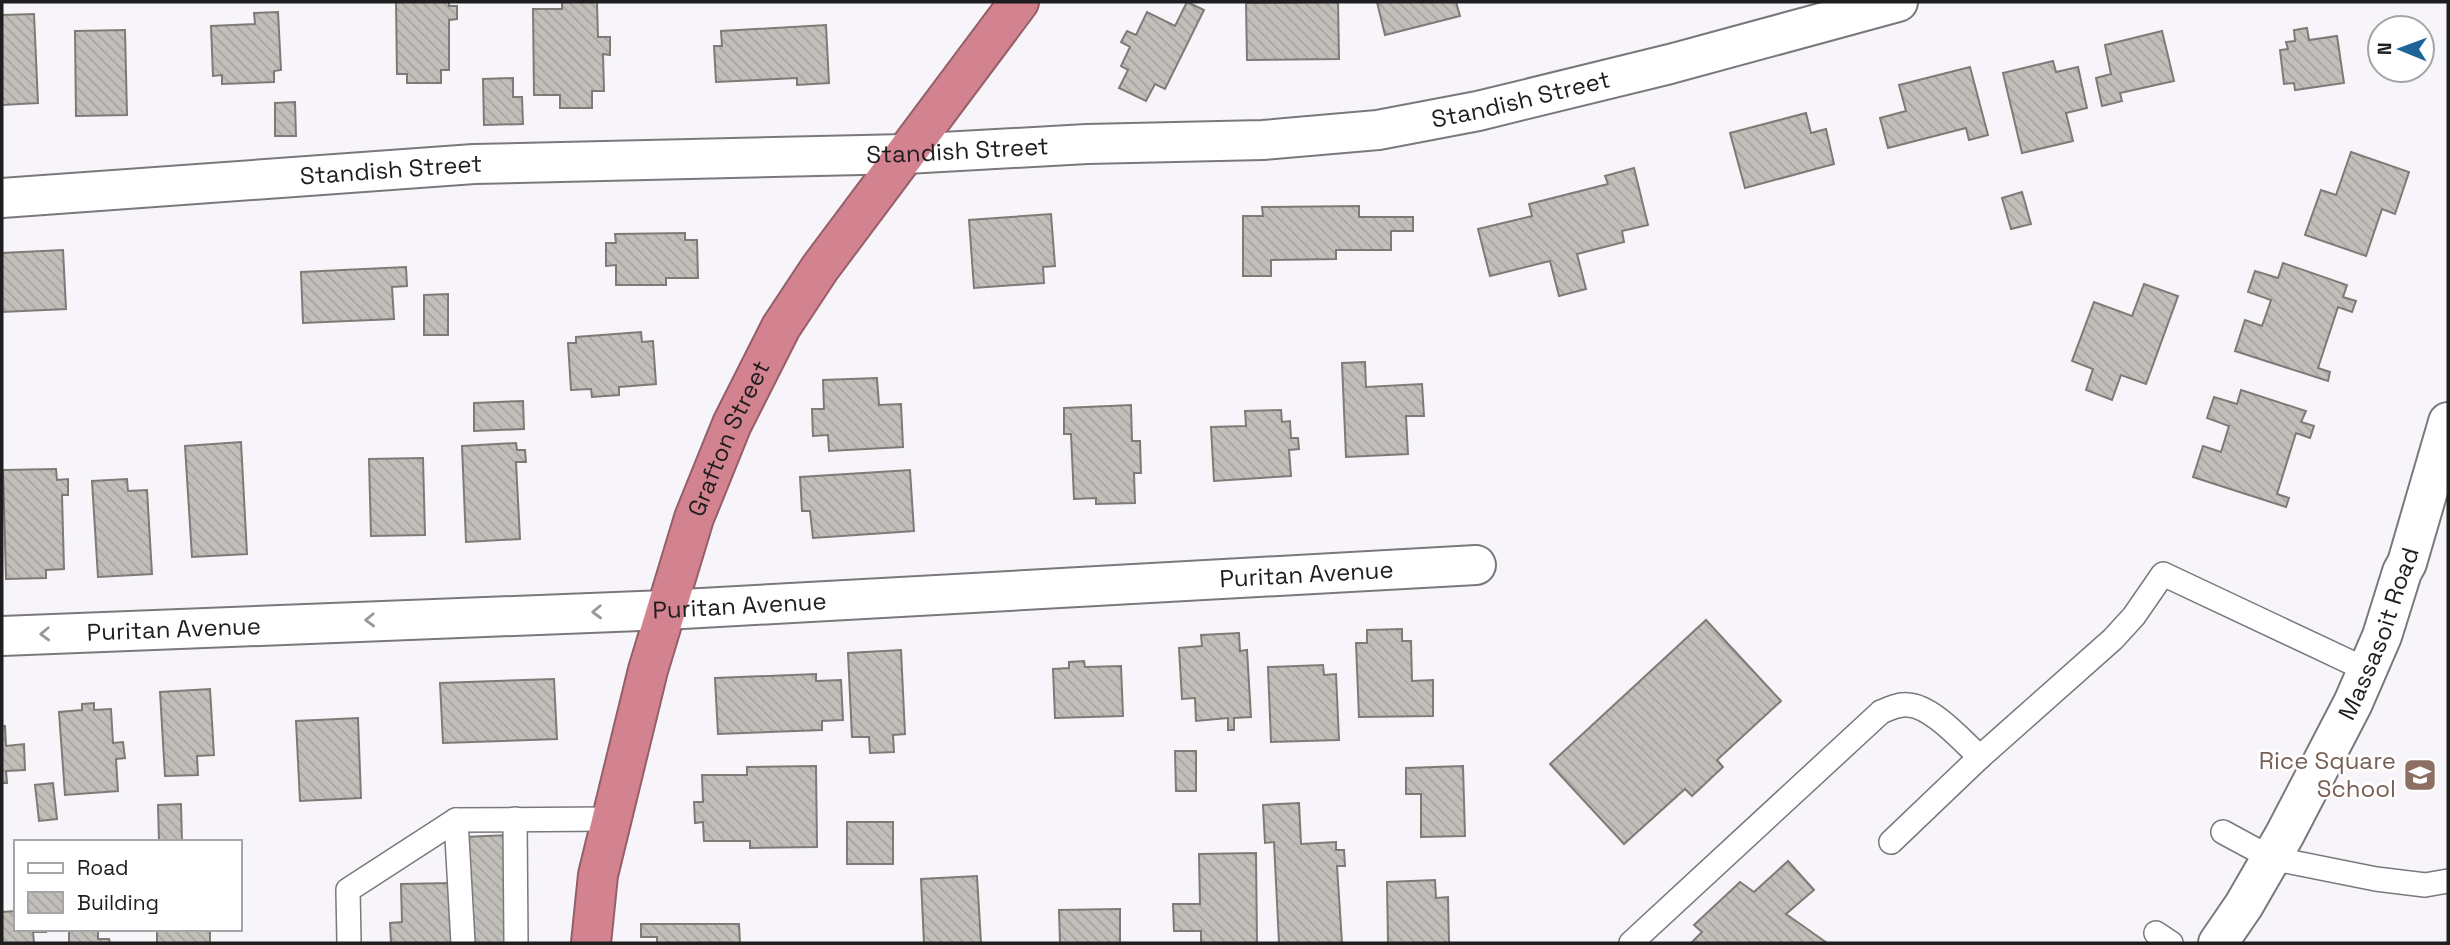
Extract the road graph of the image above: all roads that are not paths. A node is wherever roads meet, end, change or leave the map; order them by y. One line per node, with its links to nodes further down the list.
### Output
1 (1019, 2): 3 (highway, Grafton Street)
2 (1898, 2): 3 (street, Standish Street)
3 (906, 154): 4 (street, Standish Street); 7 (highway, Grafton Street)
4 (2, 198)
5 (2448, 422): 9 (street, Massasoit Road)
6 (1476, 565): 7 (street, Puritan Avenue)
7 (665, 610): 8 (street, Puritan Avenue, one-way to 8); 12 (highway, Grafton Street)
8 (2, 636)
9 (2367, 670): 10 (lane); 16 (street, Massasoit Road)
10 (1980, 757): 15 (lane); 23 (lane)
11 (515, 819): 12 (lane); 13 (lane); 21 (lane)
12 (610, 819): 22 (highway, Grafton Street)
13 (456, 820): 19 (lane); 20 (lane)
14 (2223, 832): 16 (lane)
15 (1891, 842)
16 (2272, 858): 17 (lane); 18 (street, Massasoit Road)
17 (2448, 881)
18 (2230, 938)
19 (349, 943)
20 (463, 943)
21 (516, 943)
22 (590, 943)
23 (1631, 943)

